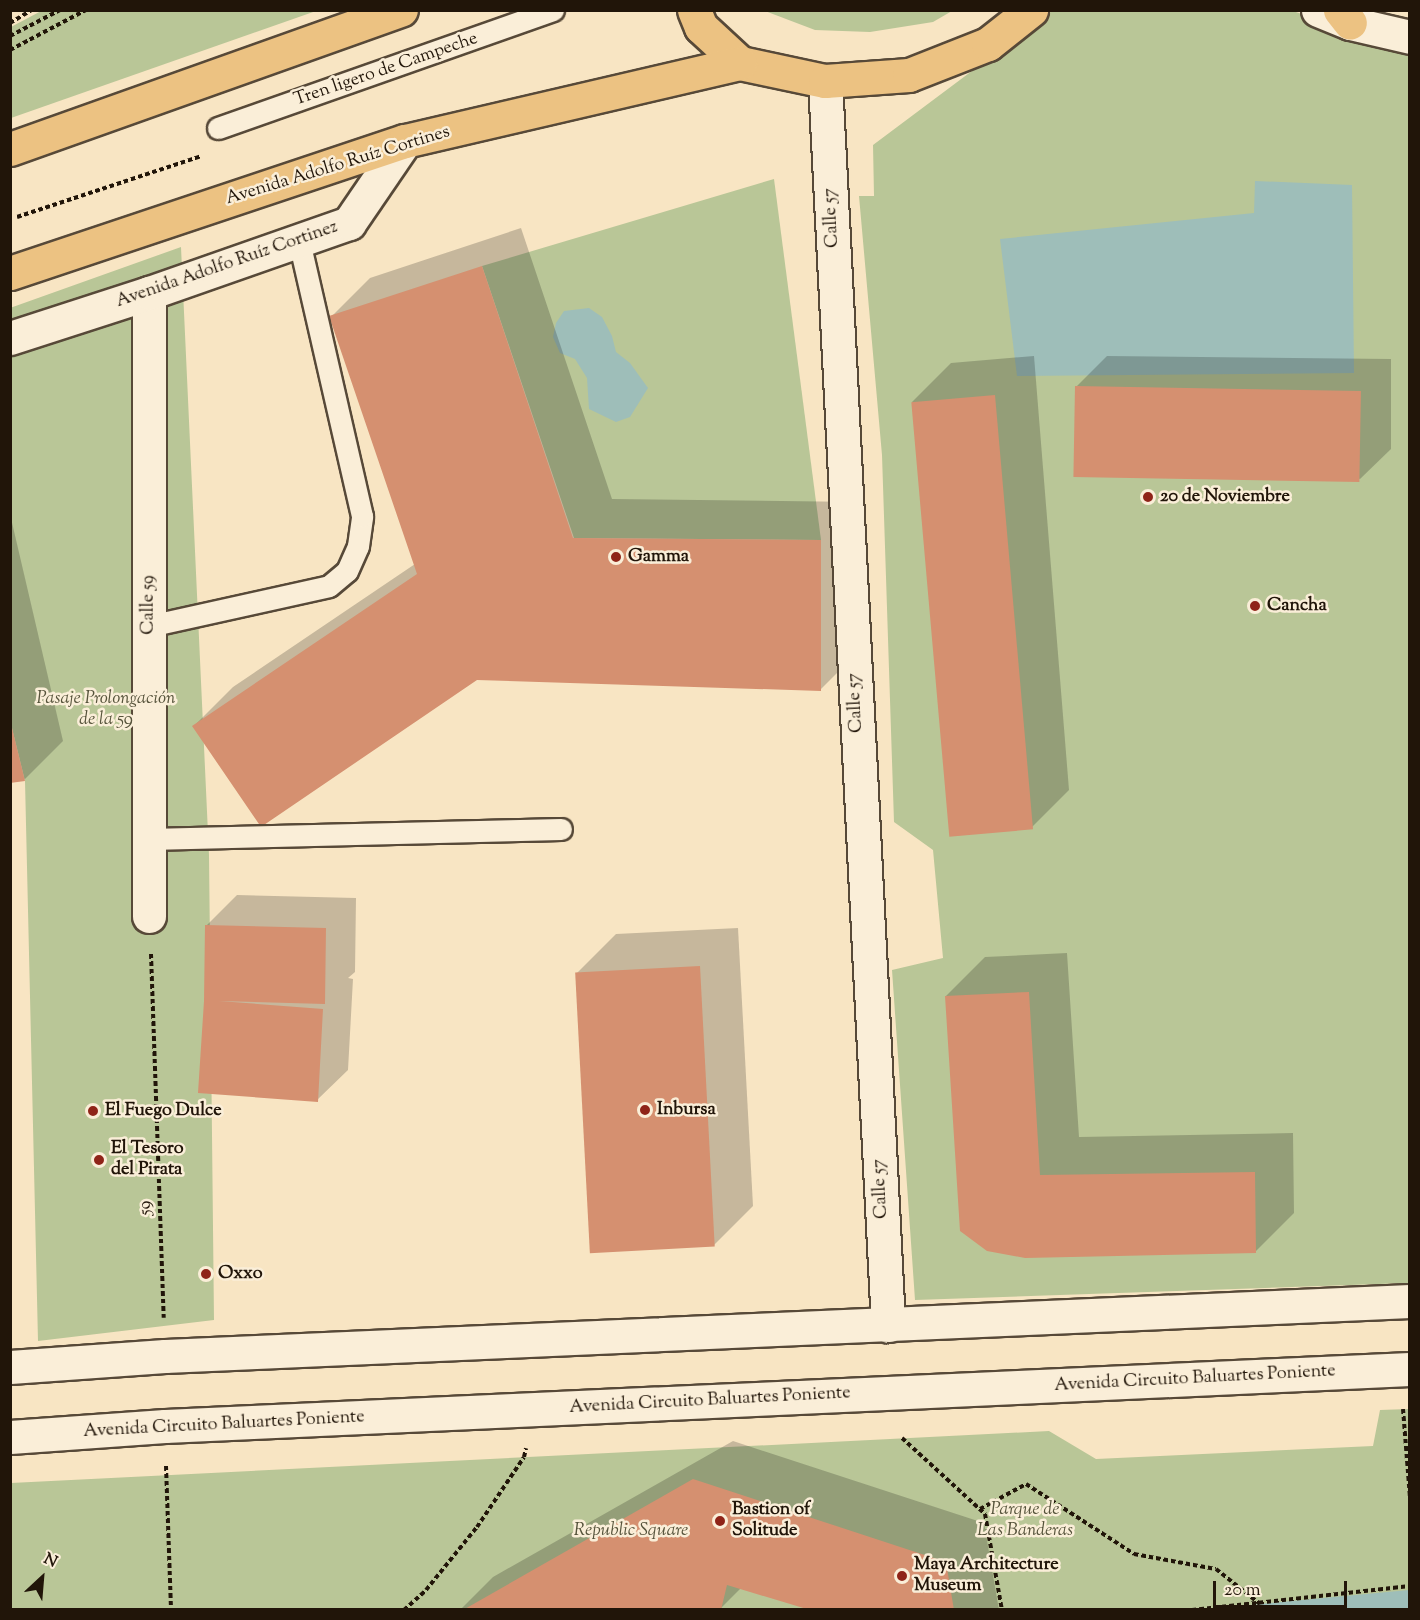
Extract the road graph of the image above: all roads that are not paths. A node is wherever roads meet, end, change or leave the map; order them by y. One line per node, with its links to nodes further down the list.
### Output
1 (401, 10): 12 (main road)
2 (553, 10): 10 (lane, Tren ligero de Campeche)
3 (694, 10): 8 (main road)
4 (1031, 10): 9 (main road)
5 (1318, 10): 6 (main road)
6 (1345, 17): 7 (main road)
7 (1410, 37)
8 (740, 63): 9 (main road); 11 (main road, Avenida Adolfo Ruíz Cortines)
9 (825, 81): 22 (main road, Calle 57)
10 (218, 128)
11 (405, 141): 13 (main road, Avenida Adolfo Ruíz Cortinez); 14 (main road, Avenida Adolfo Ruíz Cortines)
12 (10, 149)
13 (299, 241): 15 (main road, Avenida Adolfo Ruíz Cortinez); 17 (lane)
14 (10, 273)
15 (149, 294): 16 (main road, Avenida Adolfo Ruíz Cortinez); 17 (main road, Calle 59)
16 (10, 338)
17 (149, 626): 19 (main road, Calle 59)
18 (561, 829): 19 (lane)
19 (149, 839): 20 (main road, Calle 59)
20 (149, 916)
21 (1410, 1301): 22 (main road)
22 (888, 1325): 23 (main road)
23 (10, 1367)
24 (1404, 1369): 25 (main road, Avenida Circuito Baluartes Poniente)
25 (10, 1437)

